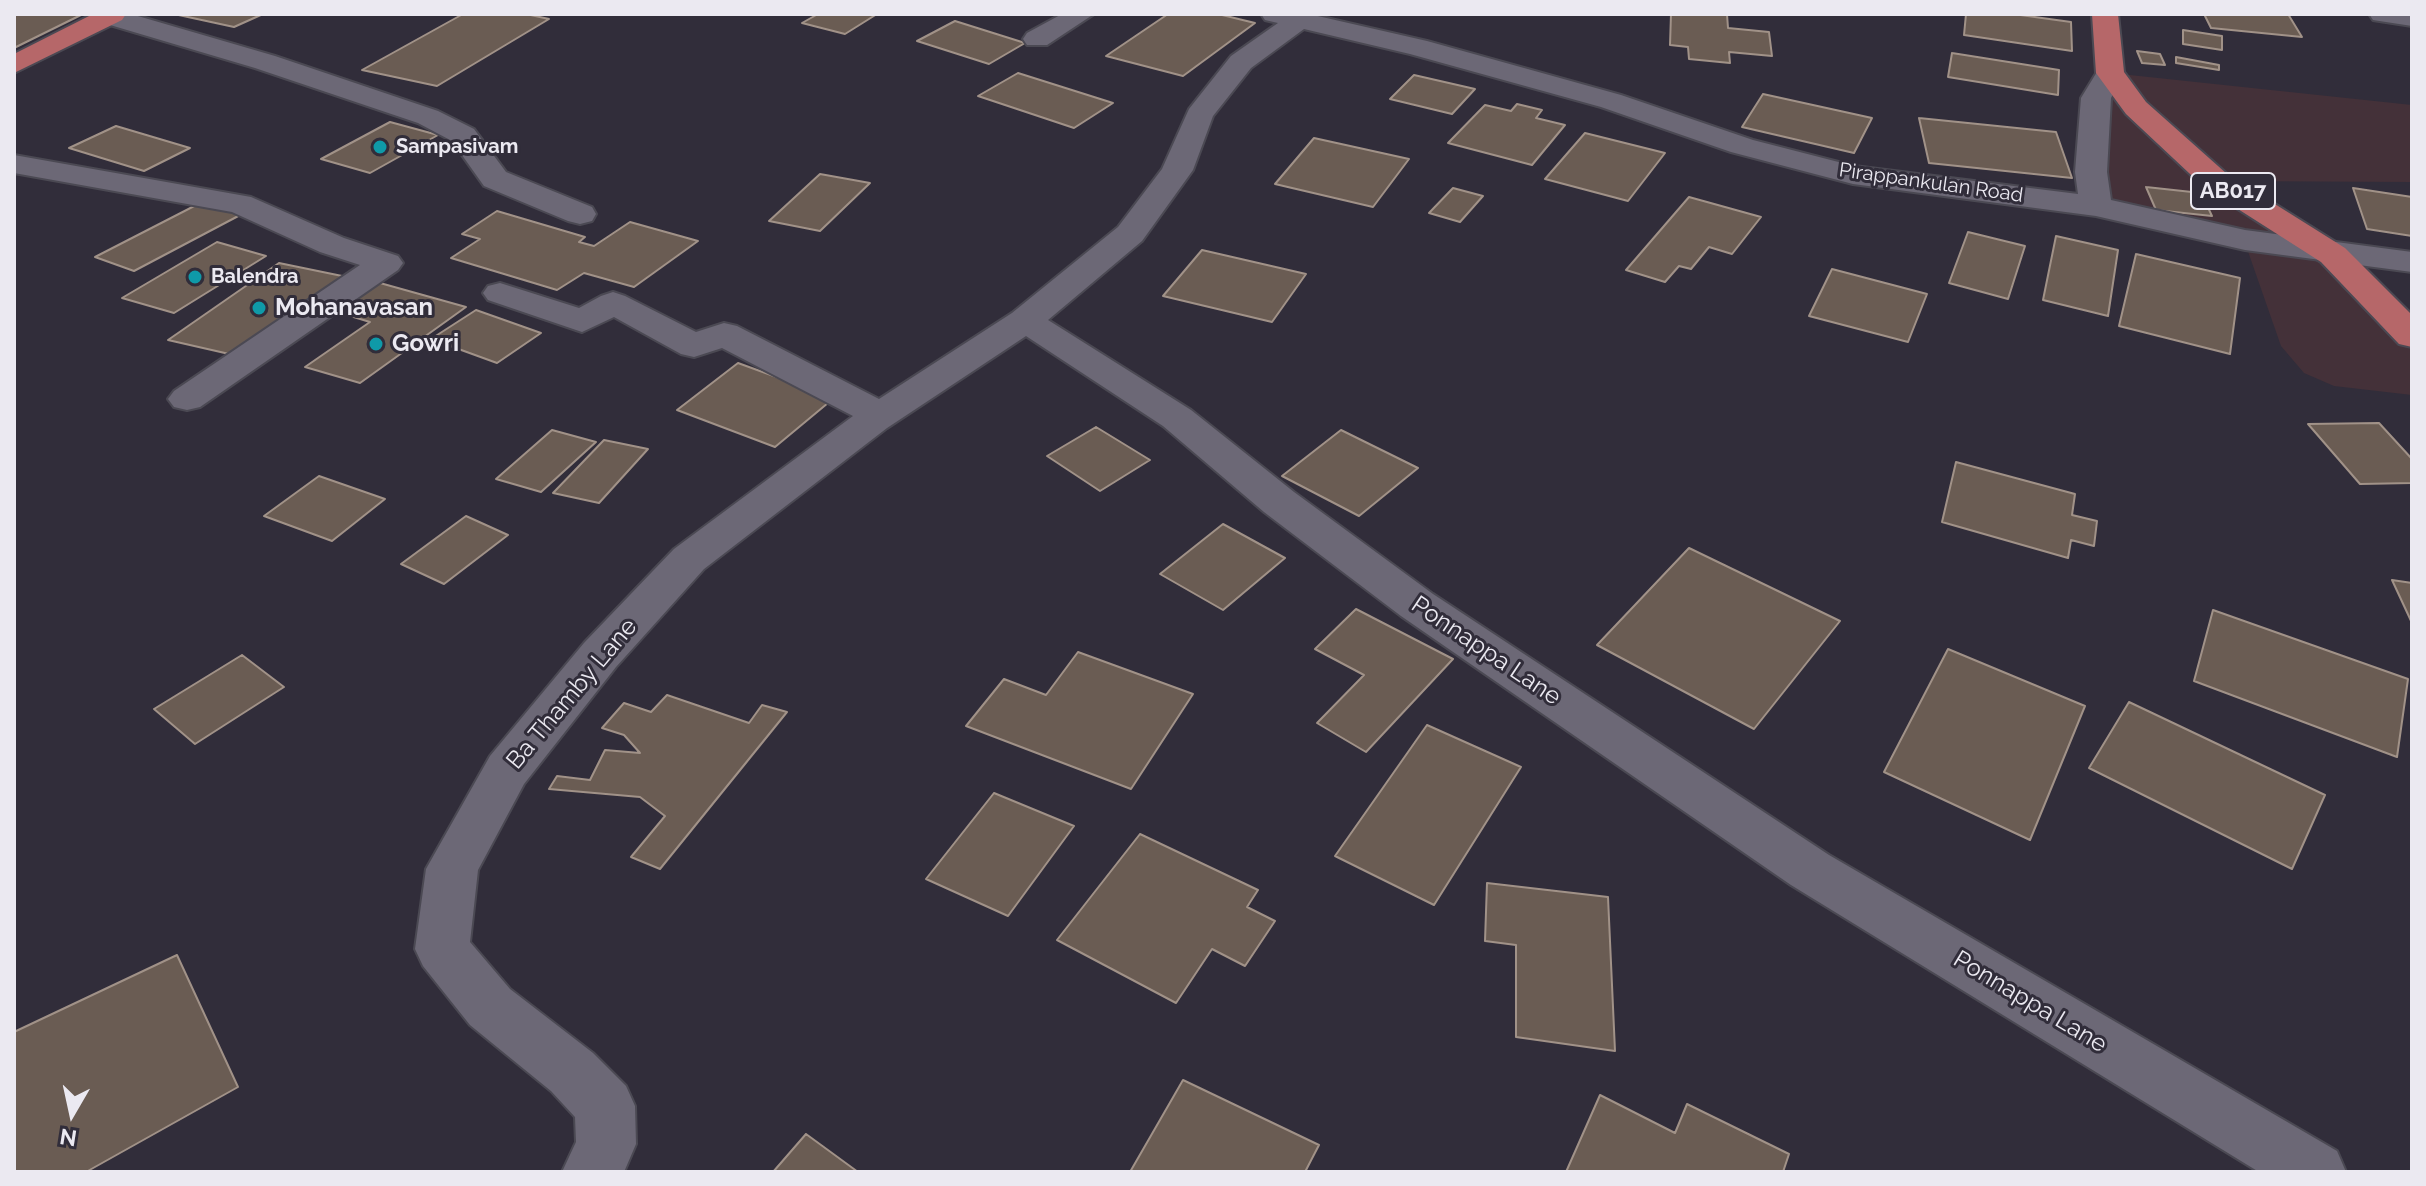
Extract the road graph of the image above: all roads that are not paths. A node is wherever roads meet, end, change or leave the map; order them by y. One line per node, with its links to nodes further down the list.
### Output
1 (1081, 14): 7 (street)
2 (2105, 14): 9 (main road)
3 (2382, 14): 6 (street)
4 (111, 15): 8 (main road); 12 (street)
5 (1286, 17): 11 (street, Pirappankulan Road); 16 (street)
6 (2412, 18)
7 (1037, 39)
8 (14, 65)
9 (2110, 73): 11 (street); 13 (main road, AB017)
10 (14, 164): 18 (street)
11 (2096, 206): 13 (street, Pirappankulan Road)
12 (580, 214)
13 (2333, 255): 14 (street, Pirappankulan Road); 17 (main road, AB017)
14 (2412, 262)
15 (500, 293): 19 (street)
16 (1025, 321): 19 (street, Ba Thamby Lane); 21 (street, Ponnappa Lane)
17 (2412, 336)
18 (187, 399)
19 (880, 415): 20 (street, Ba Thamby Lane)
20 (593, 1172)
21 (2315, 1172)

